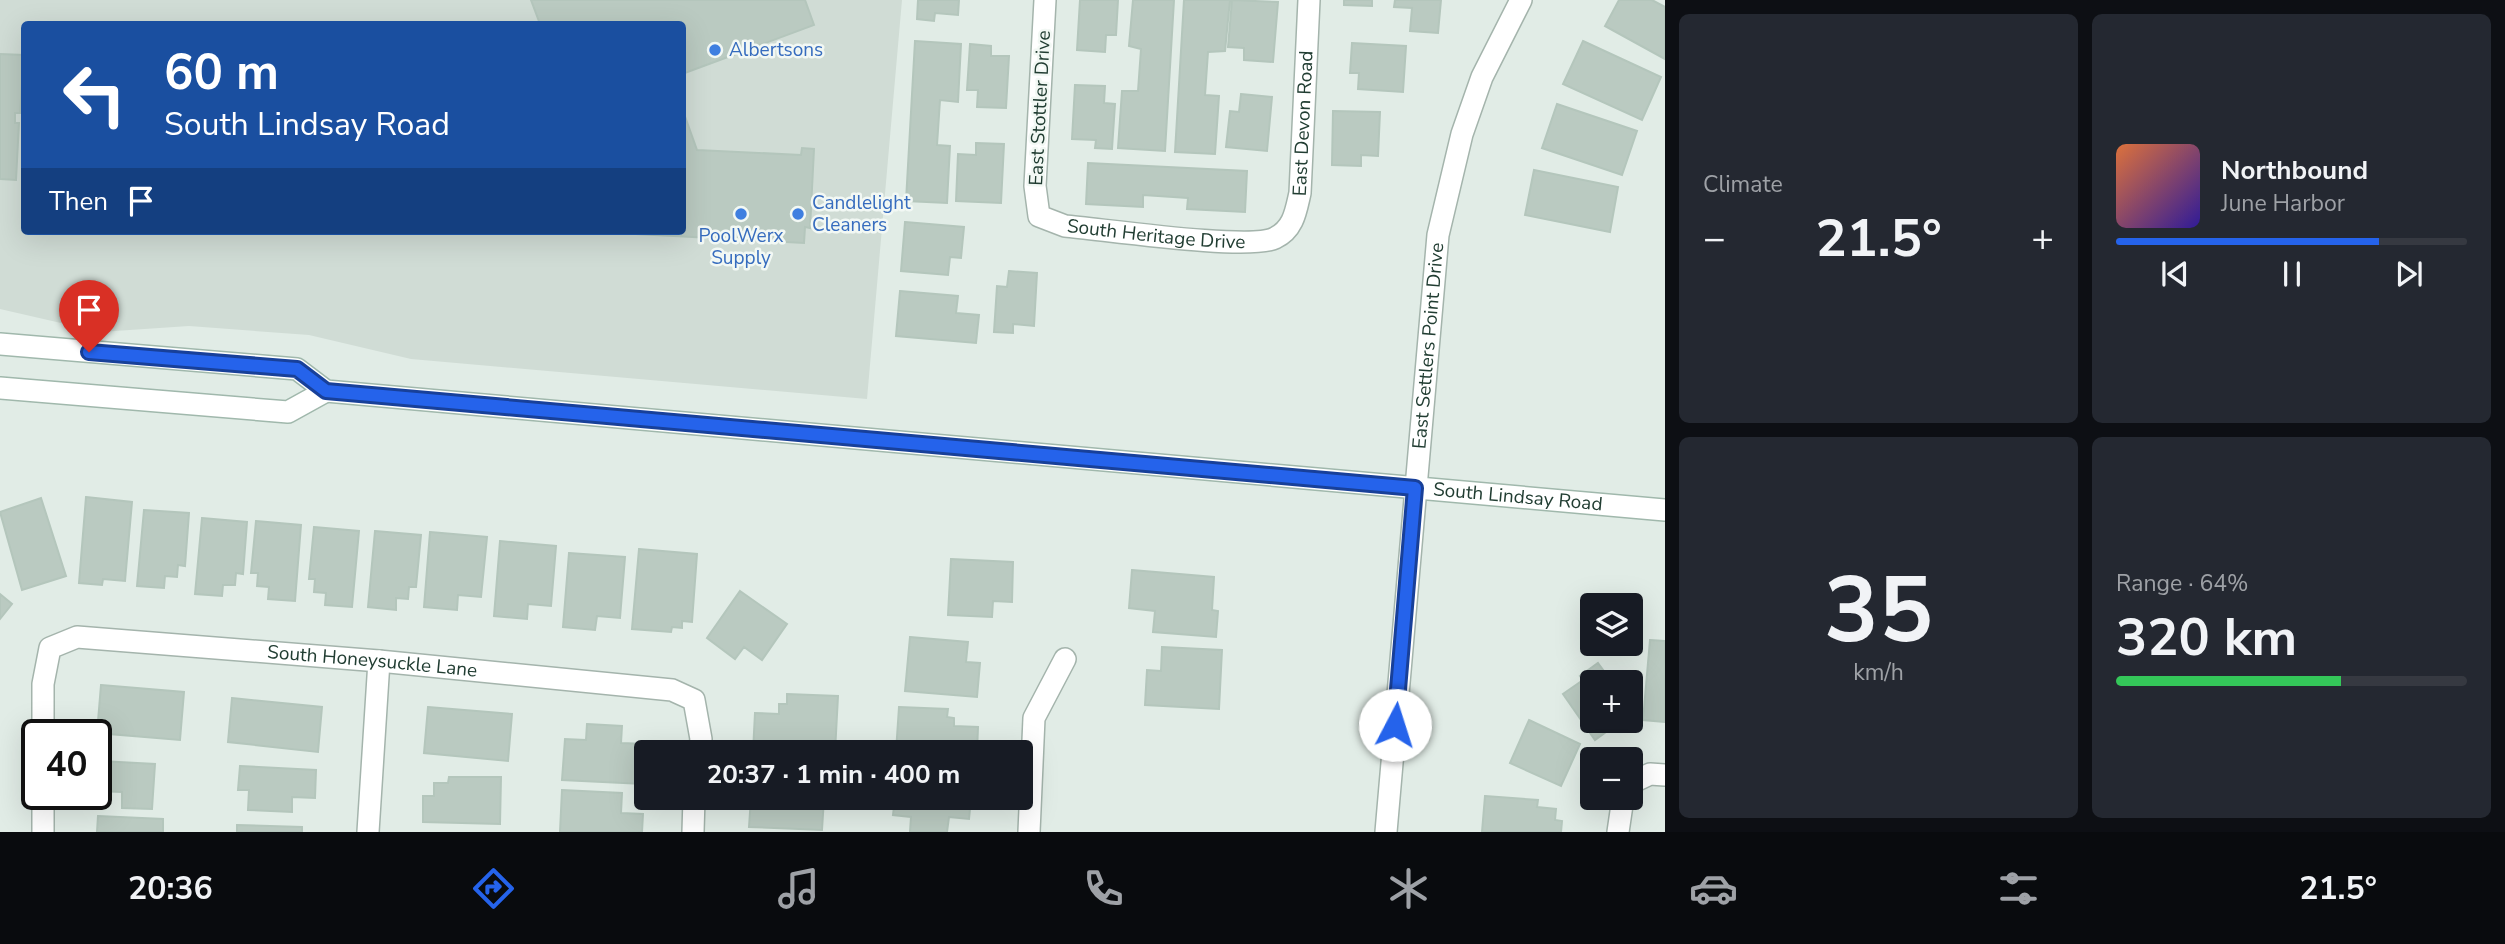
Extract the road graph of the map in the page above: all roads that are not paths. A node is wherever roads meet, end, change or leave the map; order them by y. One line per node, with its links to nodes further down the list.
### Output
1 (1045, 0): 4 (street, East Stottler Drive)
2 (1309, 0): 5 (street, East Devon Road)
3 (1521, 0): 9 (street, East Settlers Point Drive)
4 (1039, 216): 5 (street, South Heritage Drive)
5 (1275, 238)
6 (0, 344): 8 (street)
7 (0, 388): 8 (street)
8 (326, 391): 9 (street, South Lindsay Road)
9 (1415, 488): 10 (street, South Lindsay Road); 24 (street, East Settlers Point Drive)
10 (1665, 510)
11 (1065, 659): 23 (street)
12 (379, 661): 13 (street, South Honeysuckle Lane); 14 (street, South Honeysuckle Lane); 21 (street)
13 (43, 719)
14 (701, 740)
15 (1665, 775): 16 (street)
16 (1643, 777)
17 (43, 810): 20 (street)
18 (694, 810): 22 (street)
19 (1621, 810): 25 (street)
20 (43, 832)
21 (369, 832)
22 (693, 832)
23 (1029, 832)
24 (1387, 832)
25 (1618, 832)

